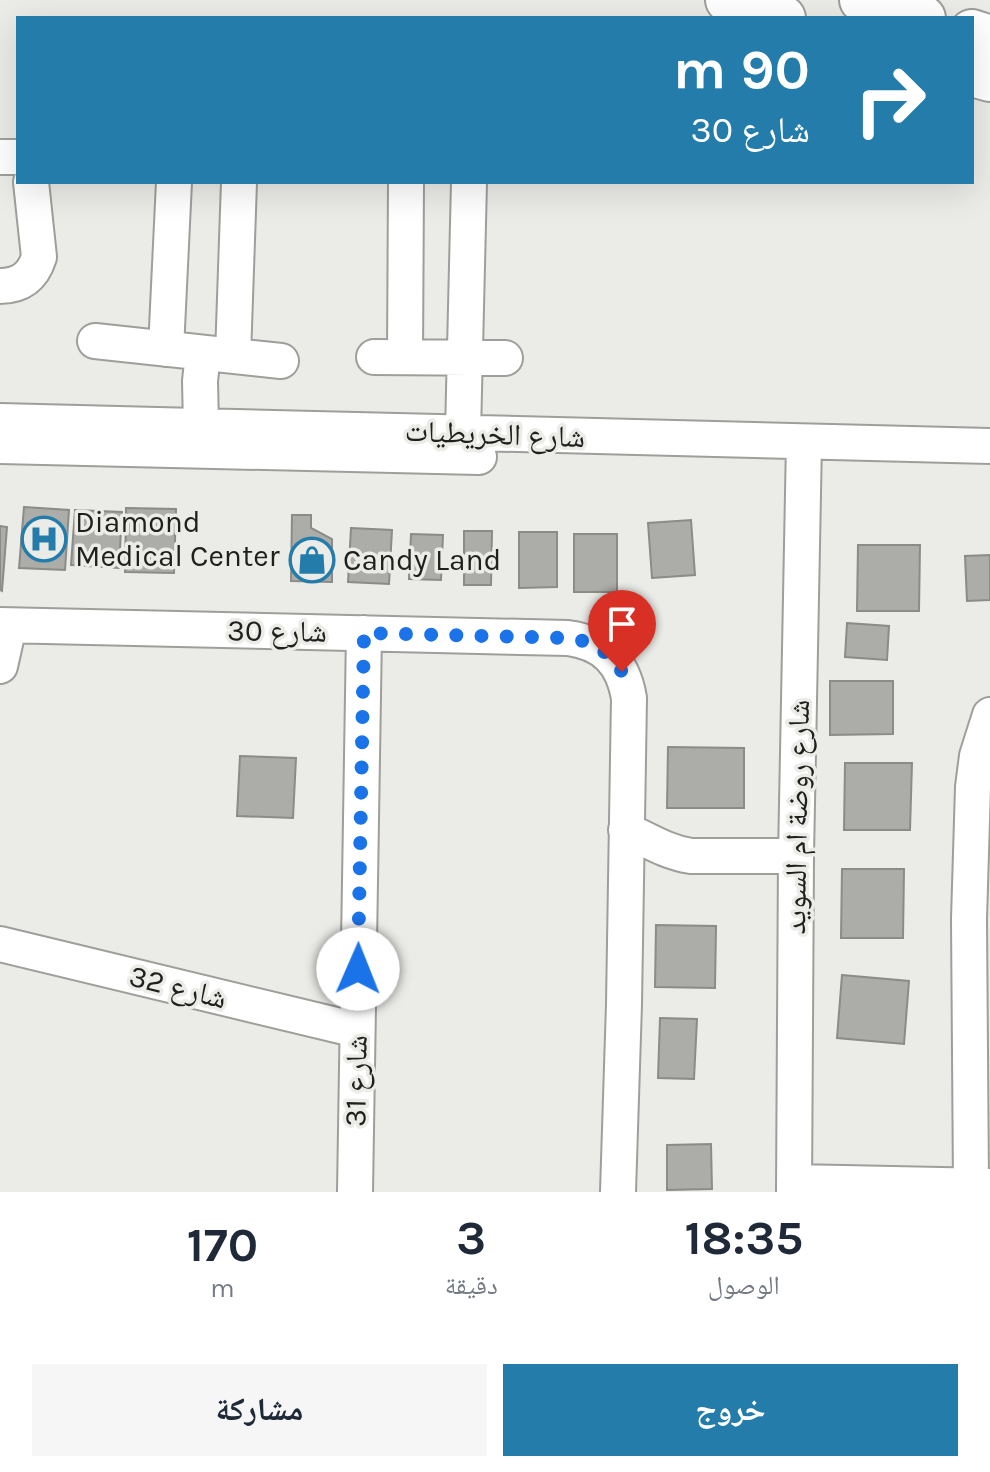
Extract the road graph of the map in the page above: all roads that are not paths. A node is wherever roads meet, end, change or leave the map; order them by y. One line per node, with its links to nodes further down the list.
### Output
1 (728, 0): 3 (main road)
2 (862, 0): 4 (main road)
3 (777, 16)
4 (916, 16)
5 (31, 184): 10 (street)
6 (174, 184): 12 (street)
7 (239, 184): 13 (street)
8 (406, 184): 14 (street)
9 (469, 184): 14 (street)
10 (0, 286)
11 (95, 341): 12 (street)
12 (166, 349): 13 (street)
13 (218, 354): 16 (street); 18 (street)
14 (465, 358): 15 (street); 19 (street)
15 (505, 358)
16 (281, 361)
17 (0, 421): 18 (street, شارع الخريطيات)
18 (201, 426): 19 (street, شارع الخريطيات)
19 (463, 433): 22 (street, شارع الخريطيات)
20 (0, 446): 22 (street, شارع الخريطيات)
21 (990, 446): 22 (street, شارع الخريطيات)
22 (803, 454): 23 (street, شارع الخريطيات); 29 (street, شارع روضة ام السويد)
23 (990, 470)
24 (5, 626): 25 (street, شارع 30); 26 (street)
25 (364, 633): 28 (street, شارع 30); 32 (street, شارع 31)
26 (0, 666)
27 (990, 715): 30 (street)
28 (626, 830): 29 (street); 36 (street, شارع 30)
29 (796, 856): 34 (street, شارع روضة ام السويد)
30 (980, 920): 33 (street)
31 (0, 944): 32 (street, شارع 32)
32 (357, 1030): 35 (street, شارع 31)
33 (981, 1185): 34 (street)
34 (794, 1187)
35 (355, 1192)
36 (618, 1192)

